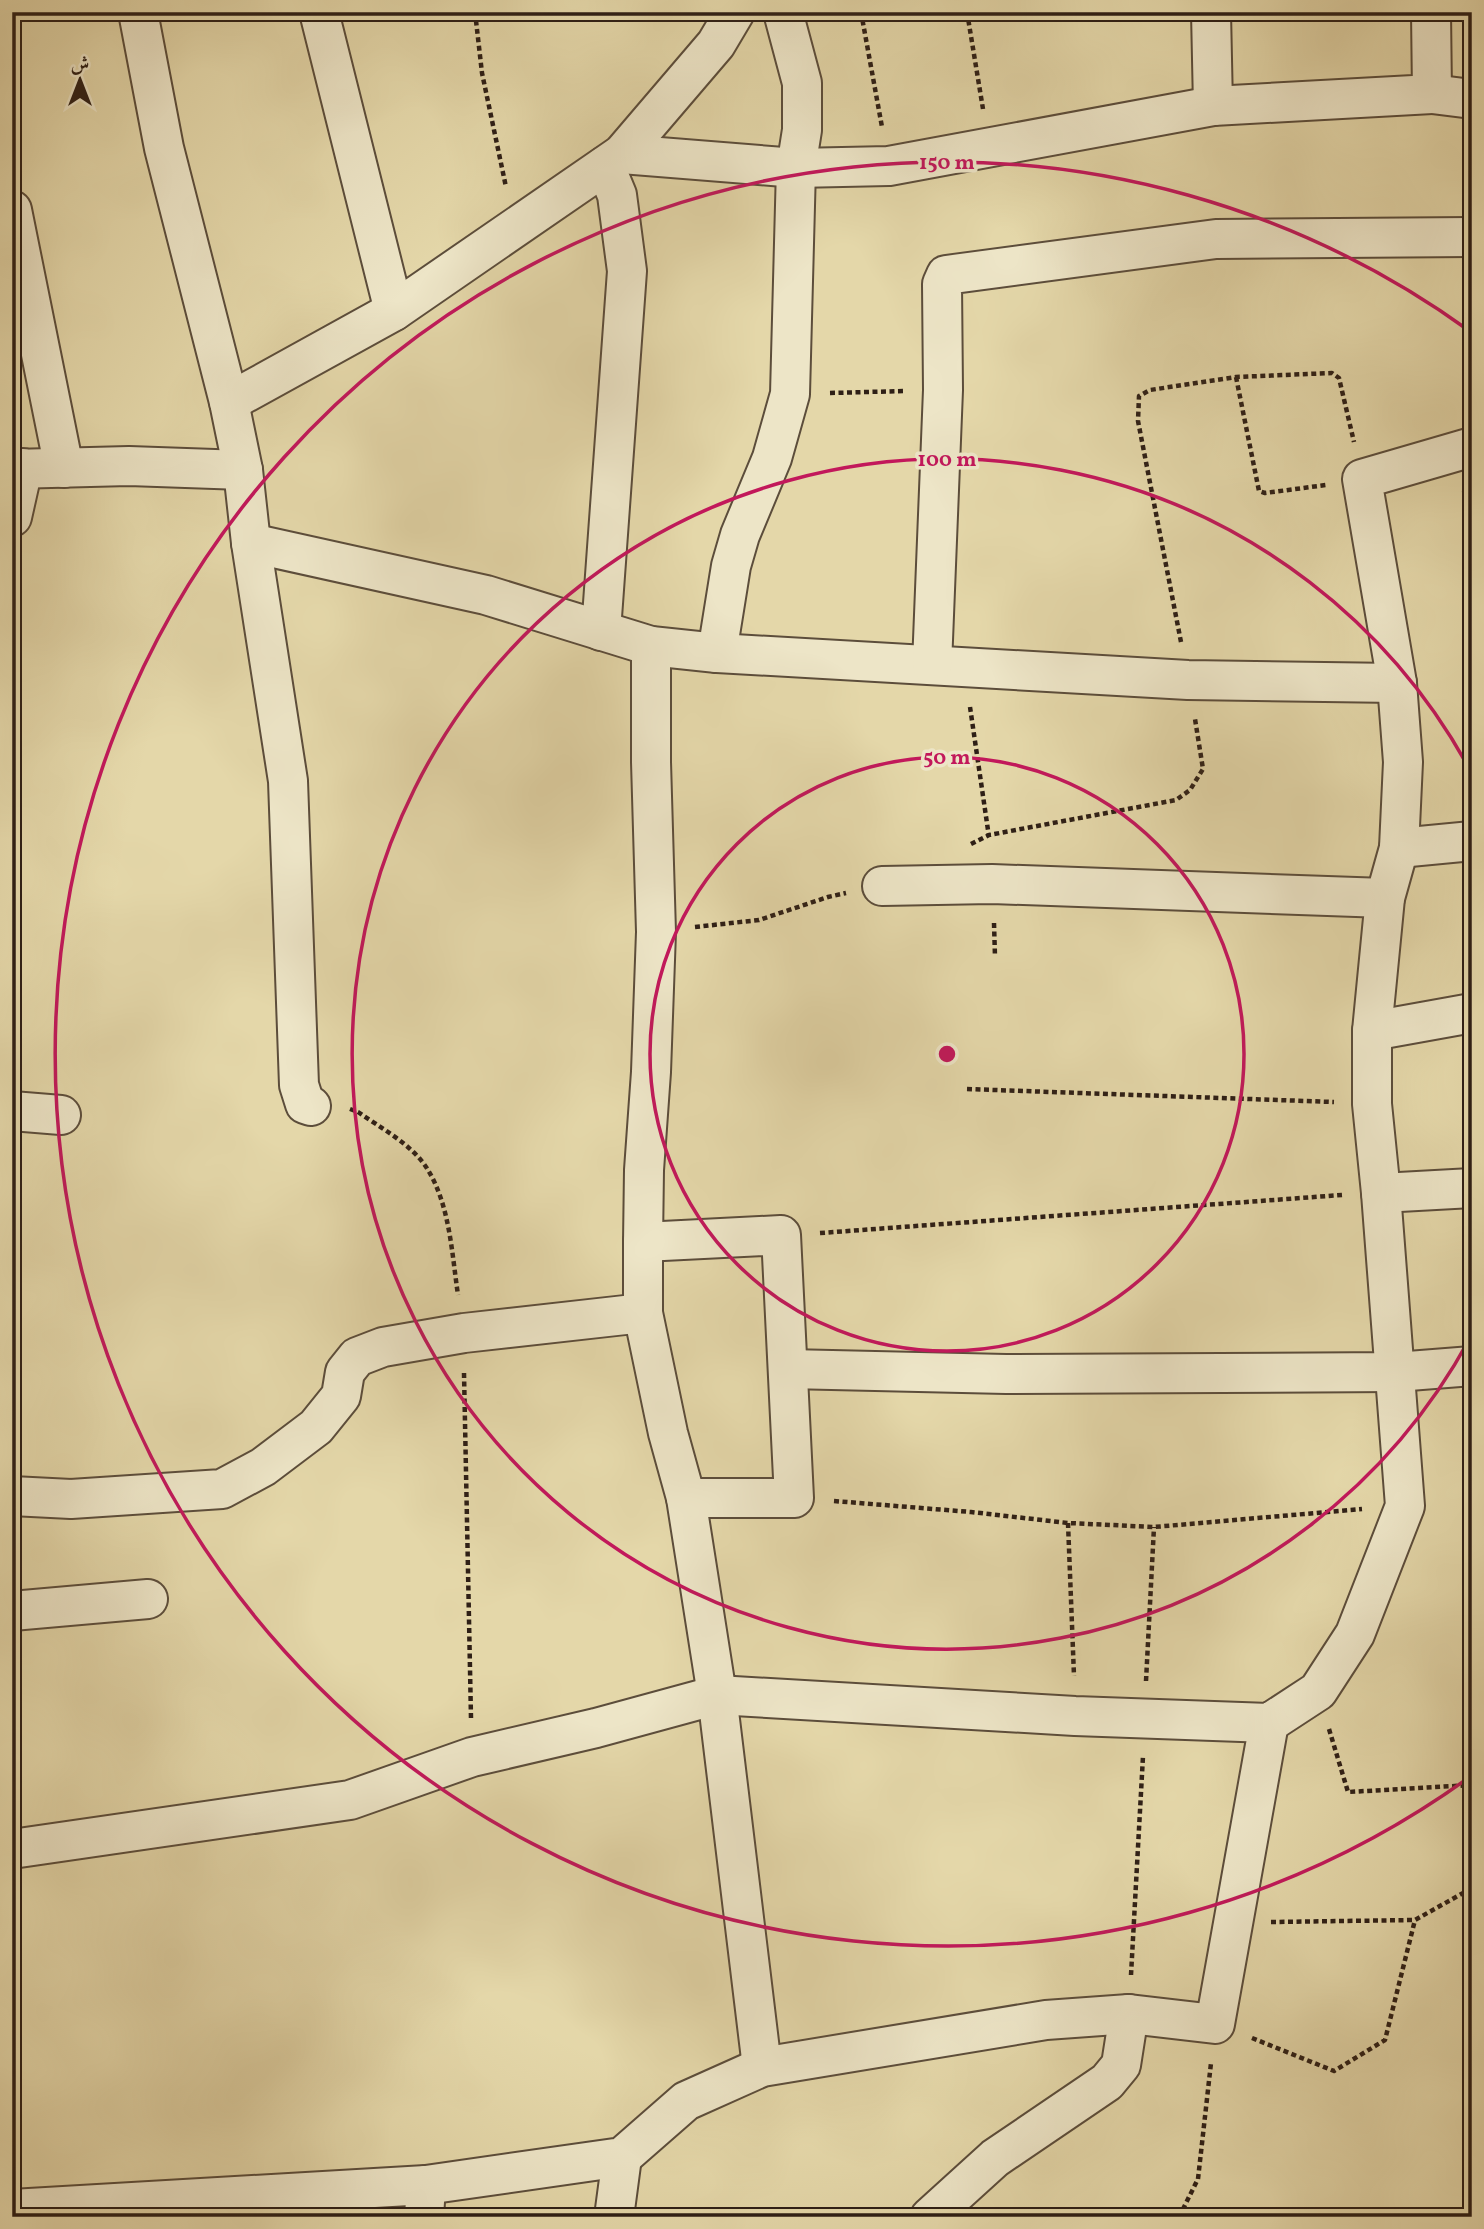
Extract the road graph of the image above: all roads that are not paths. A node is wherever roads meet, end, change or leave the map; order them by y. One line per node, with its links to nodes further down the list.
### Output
1 (138, 12): 16 (street)
2 (319, 12): 14 (street)
3 (735, 12): 10 (street)
4 (783, 12): 11 (street)
5 (1211, 12): 9 (street)
6 (1431, 12): 7 (street)
7 (1432, 94): 8 (street); 9 (street)
8 (1472, 99)
9 (1213, 106): 11 (street)
10 (614, 160): 11 (street); 14 (street); 23 (street)
11 (796, 168): 25 (street)
12 (12, 210): 15 (street)
13 (1472, 237): 26 (street)
14 (394, 311): 16 (street)
15 (25, 341): 19 (street)
16 (229, 402): 20 (street)
17 (1472, 447): 27 (street)
18 (18, 468): 19 (street); 21 (street)
19 (64, 468): 20 (street)
20 (243, 470): 22 (street)
21 (12, 517)
22 (251, 543): 23 (street); 34 (street)
23 (601, 631): 24 (street)
24 (651, 646): 25 (street); 39 (street)
25 (717, 653): 26 (street)
26 (948, 666): 27 (street)
27 (1397, 683): 29 (street)
28 (1472, 841): 29 (street)
29 (1399, 848): 31 (street)
30 (882, 886): 31 (street)
31 (1385, 898): 33 (street)
32 (1472, 1013): 33 (street)
33 (1372, 1031): 38 (street)
34 (311, 1106)
35 (12, 1111): 36 (street)
36 (61, 1115)
37 (1472, 1188): 38 (street)
38 (1381, 1193): 43 (street)
39 (643, 1242): 40 (street); 42 (street)
40 (643, 1312): 44 (street); 45 (street)
41 (1472, 1366): 43 (street)
42 (788, 1368): 43 (street); 45 (street)
43 (1396, 1372): 49 (street)
44 (12, 1496)
45 (686, 1498): 48 (street)
46 (148, 1599): 47 (street)
47 (12, 1611)
48 (717, 1695): 49 (street); 50 (street); 52 (street)
49 (1269, 1723): 51 (street)
50 (12, 1849)
51 (1129, 2014): 52 (street); 57 (street)
52 (762, 2067): 53 (street)
53 (622, 2157): 54 (street); 56 (street)
54 (425, 2201): 55 (street)
55 (12, 2208)
56 (614, 2217)
57 (930, 2217)

